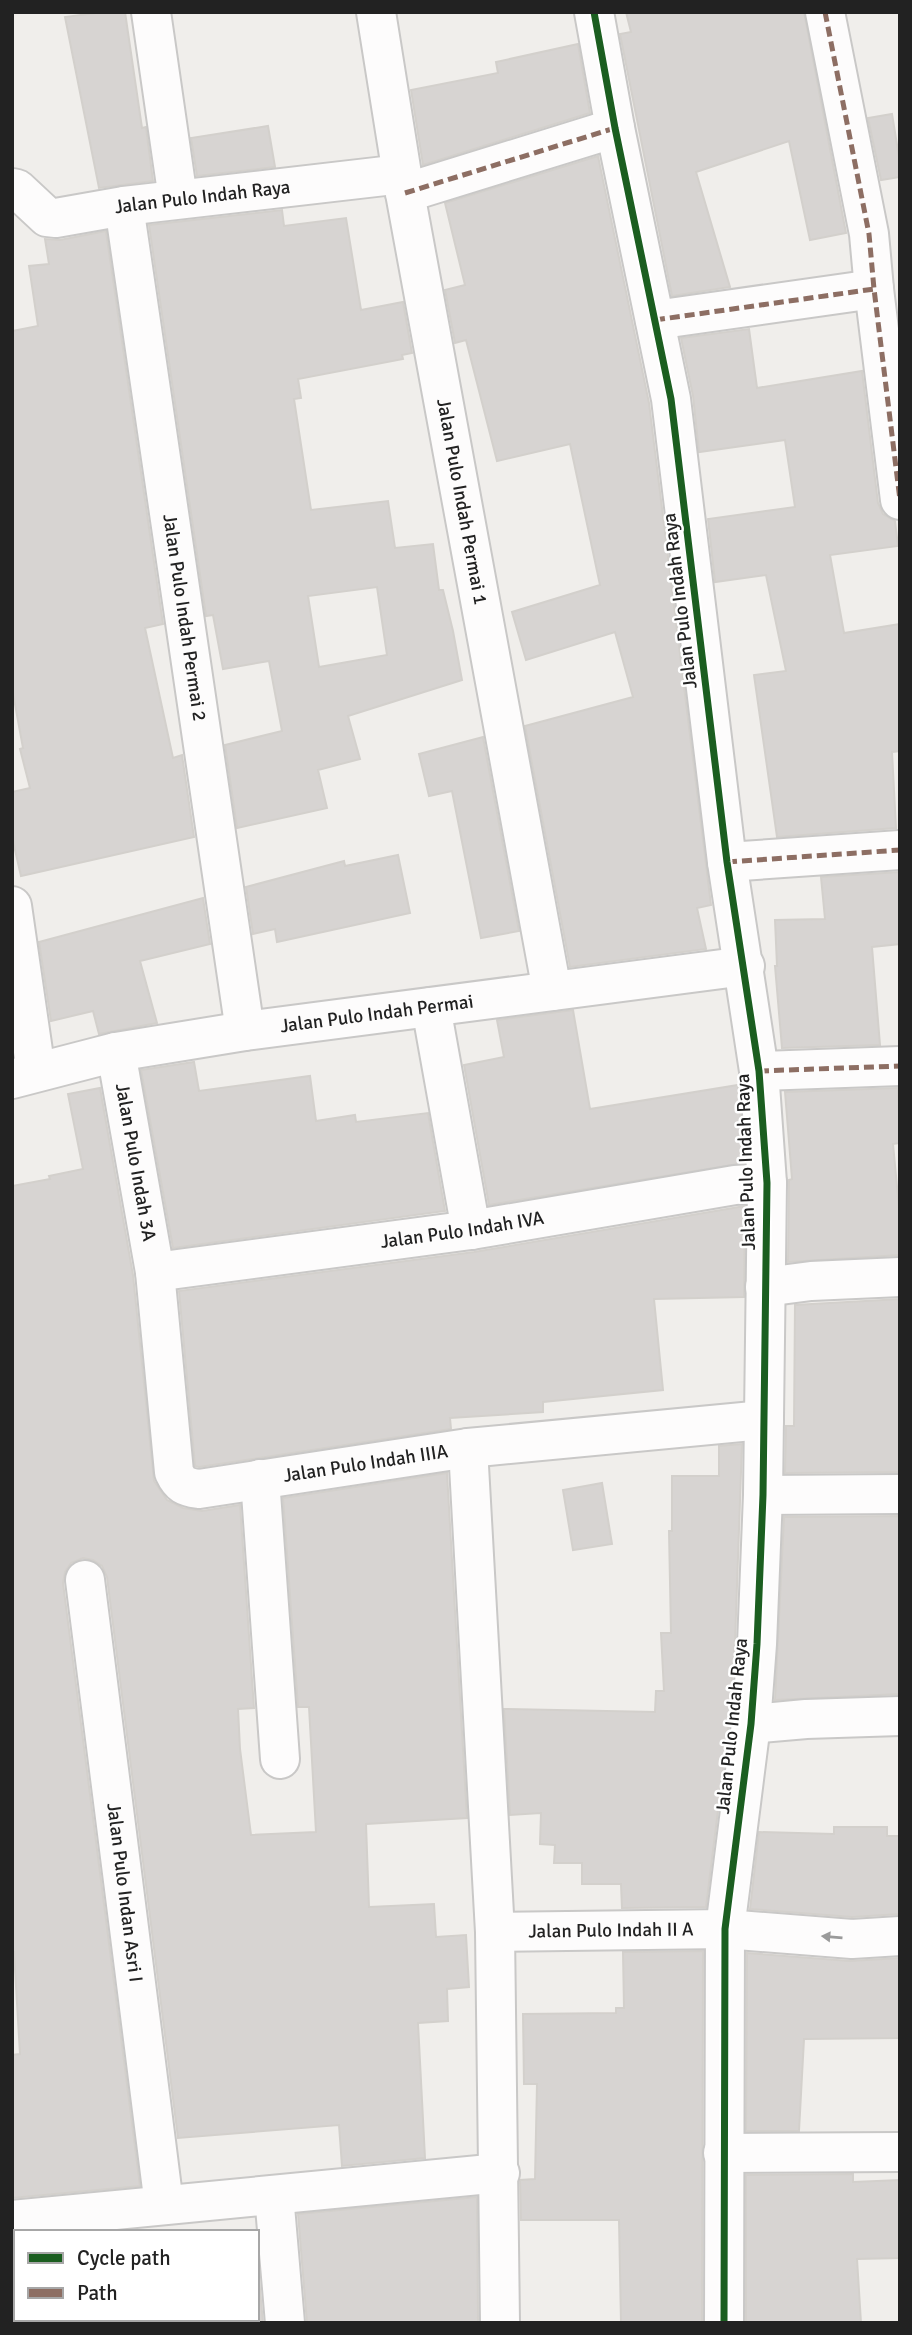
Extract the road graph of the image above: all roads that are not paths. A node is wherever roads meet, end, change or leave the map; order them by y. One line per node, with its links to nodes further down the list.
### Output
1 (151, 12): 8 (street)
2 (376, 12): 6 (street, Jalan Pulo Indah Permai 1)
3 (594, 12): 5 (street, Jalan Pulo Indah Raya)
4 (825, 12): 10 (street)
5 (615, 128): 6 (street, Jalan Pulo Indah Raya); 11 (street, Jalan Pulo Indah Raya)
6 (404, 184): 8 (street, Jalan Pulo Indah Raya); 17 (street, Jalan Pulo Indah Permai 1)
7 (12, 188): 9 (street, Jalan Pulo Indah Raya)
8 (178, 199): 9 (street, Jalan Pulo Indah Raya)
9 (124, 206): 19 (street, Jalan Pulo Indah Permai 2)
10 (874, 289): 11 (street); 12 (street)
11 (655, 320): 14 (street, Jalan Pulo Indah Raya)
12 (900, 500)
13 (900, 850): 14 (street)
14 (727, 862): 16 (street, Jalan Pulo Indah Raya)
15 (12, 906): 23 (street)
16 (745, 966): 17 (street, Jalan Pulo Indah Permai); 22 (street, Jalan Pulo Indah Raya)
17 (552, 991): 18 (street, Jalan Pulo Indah Permai)
18 (431, 1007): 19 (street, Jalan Pulo Indah Permai); 25 (street)
19 (245, 1031): 20 (street, Jalan Pulo Indah Permai)
20 (116, 1052): 23 (street, Jalan Pulo Indah Permai); 26 (street, Jalan Pulo Indah 3A)
21 (900, 1066): 22 (street)
22 (760, 1071): 24 (street, Jalan Pulo Indah Raya)
23 (24, 1076)
24 (766, 1183): 25 (street, Jalan Pulo Indah IVA); 28 (street, Jalan Pulo Indah Raya)
25 (471, 1230): 26 (street, Jalan Pulo Indah IVA)
26 (155, 1272): 31 (street, Jalan Pulo Indah IIIA)
27 (900, 1277): 28 (street)
28 (765, 1287): 29 (street, Jalan Pulo Indah Raya)
29 (764, 1420): 30 (street, Jalan Pulo Indah IIIA); 33 (street, Jalan Pulo Indah Raya)
30 (468, 1448): 31 (street, Jalan Pulo Indah IIIA); 39 (street)
31 (260, 1479): 37 (street)
32 (900, 1494): 33 (street)
33 (763, 1495): 36 (street, Jalan Pulo Indah Raya)
34 (85, 1580): 45 (street, Jalan Pulo Indan Asri I)
35 (900, 1716): 36 (street)
36 (751, 1724): 38 (street, Jalan Pulo Indah Raya)
37 (280, 1759)
38 (725, 1929): 39 (street, Jalan Pulo Indah II A); 40 (street, Jalan Pulo Indah II A, one-way to 38); 42 (street, Jalan Pulo Indah Raya)
39 (495, 1933): 43 (street)
40 (900, 1936)
41 (900, 2152): 42 (street)
42 (723, 2153): 50 (street, Jalan Pulo Indah Raya)
43 (499, 2173): 44 (street); 49 (street)
44 (274, 2195): 45 (street); 48 (street)
45 (164, 2205): 47 (street)
46 (12, 2220): 47 (street)
47 (51, 2224)
48 (285, 2323)
49 (500, 2323)
50 (724, 2323)

